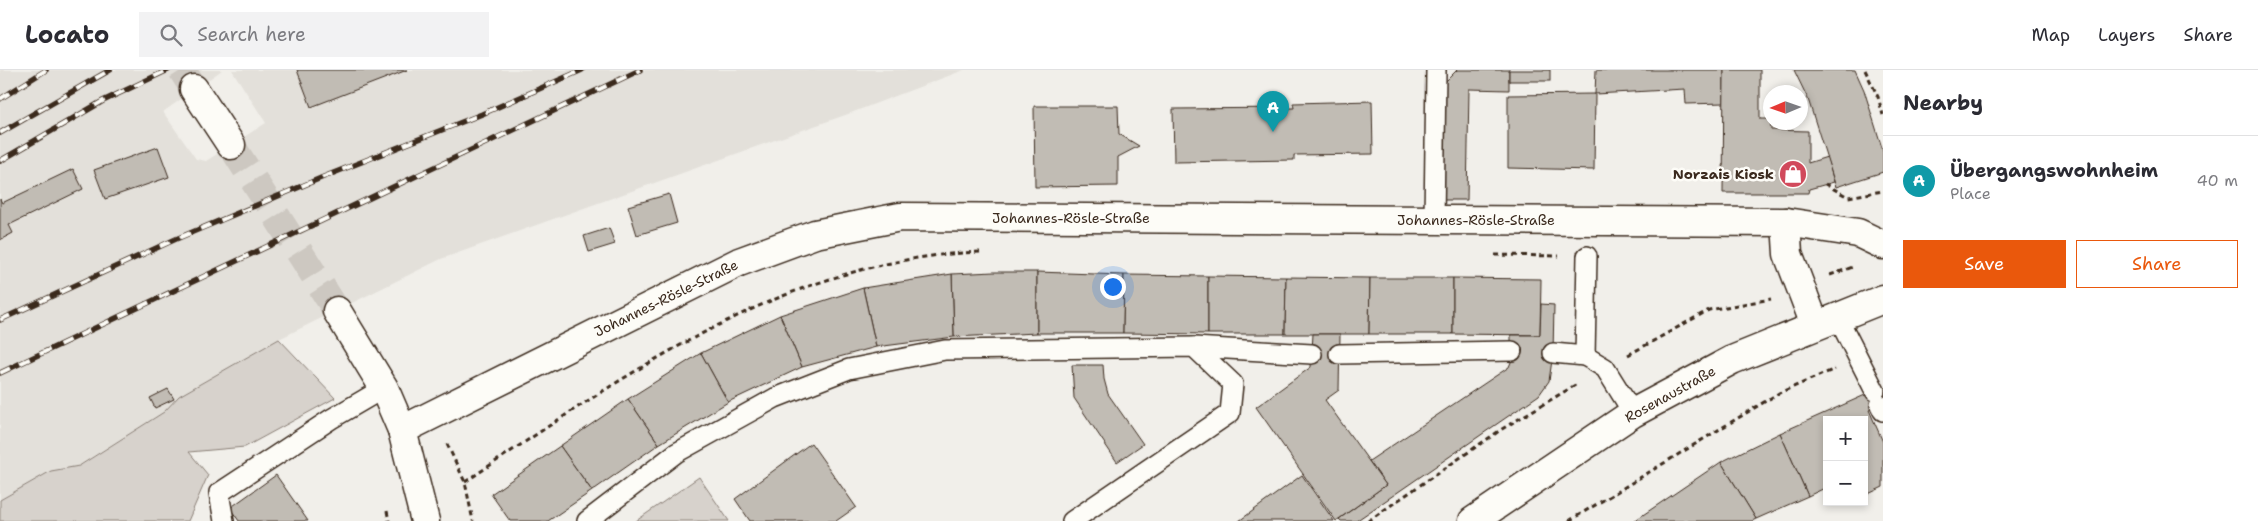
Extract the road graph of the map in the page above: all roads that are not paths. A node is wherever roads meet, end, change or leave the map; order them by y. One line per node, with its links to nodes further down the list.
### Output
1 (1436, 70): 4 (lane)
2 (194, 89): 3 (street)
3 (231, 145)
4 (1434, 220): 5 (street, Johannes-Rösle-Straße); 20 (street, Johannes-Rösle-Straße)
5 (1786, 222): 6 (street, Johannes-Rösle-Straße); 10 (street)
6 (1883, 244)
7 (1587, 256): 16 (lane)
8 (1881, 294): 10 (street, Rosenaustraße)
9 (337, 311): 17 (street)
10 (1826, 321): 18 (lane); 19 (street, Rosenaustraße)
11 (1194, 347): 14 (lane); 24 (lane); 25 (lane)
12 (1512, 351): 15 (lane)
13 (1553, 353): 16 (lane)
14 (1312, 354)
15 (1339, 354)
16 (1585, 356): 19 (lane)
17 (384, 388): 20 (street); 22 (lane)
18 (1879, 402)
19 (1632, 413): 21 (street, Rosenaustraße)
20 (402, 430): 23 (street)
21 (1480, 519)
22 (224, 521)
23 (425, 521)
24 (587, 521)
25 (1072, 521)

